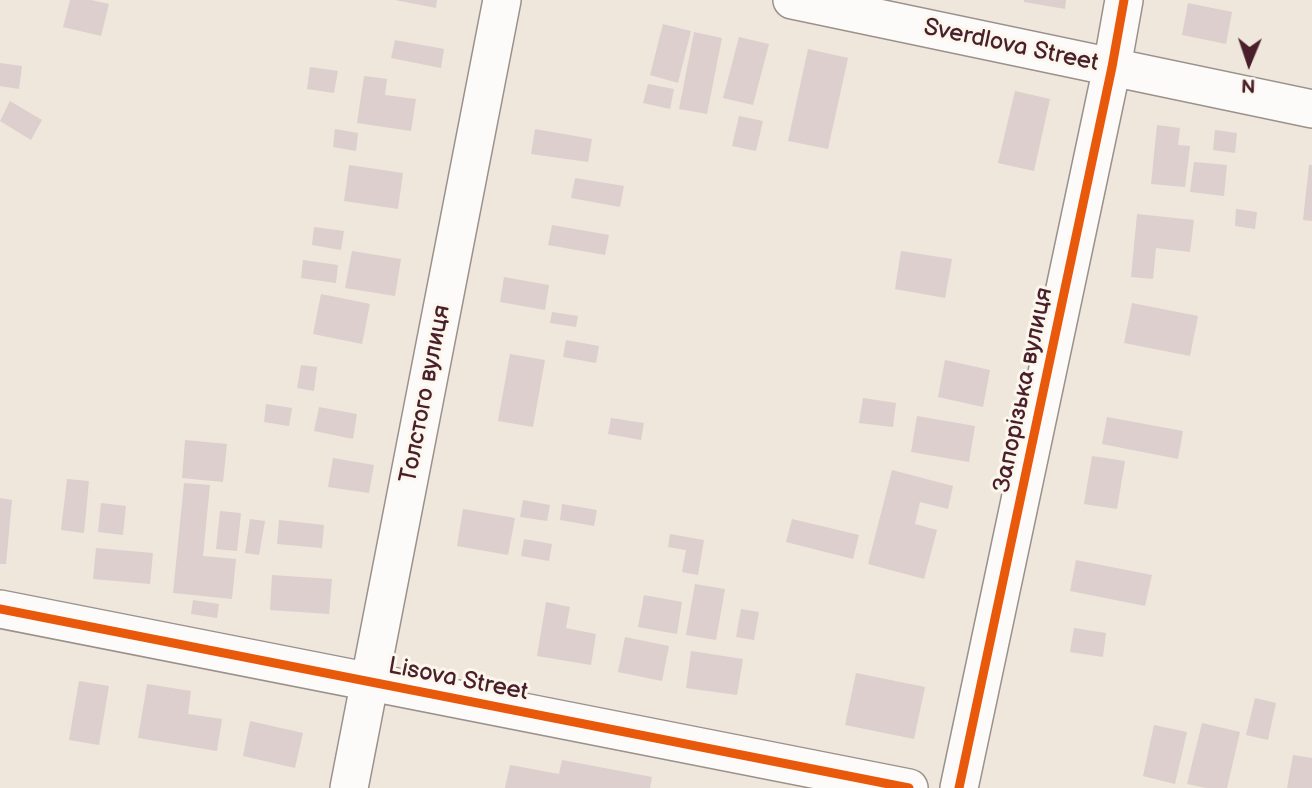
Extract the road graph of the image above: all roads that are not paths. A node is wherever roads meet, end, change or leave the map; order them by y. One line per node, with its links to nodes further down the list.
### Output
1 (502, 0): 7 (street, Толстого вулиця)
2 (792, 0): 4 (street, Sverdlova Street)
3 (1124, 0): 4 (street, Запорізька вулиця)
4 (1112, 67): 5 (street, Sverdlova Street); 10 (street, Запорізька вулиця)
5 (1312, 109)
6 (0, 610): 7 (street, Lisova Street)
7 (370, 682): 8 (street, Толстого вулиця); 9 (street, Lisova Street)
8 (349, 788)
9 (909, 788)
10 (959, 788)

